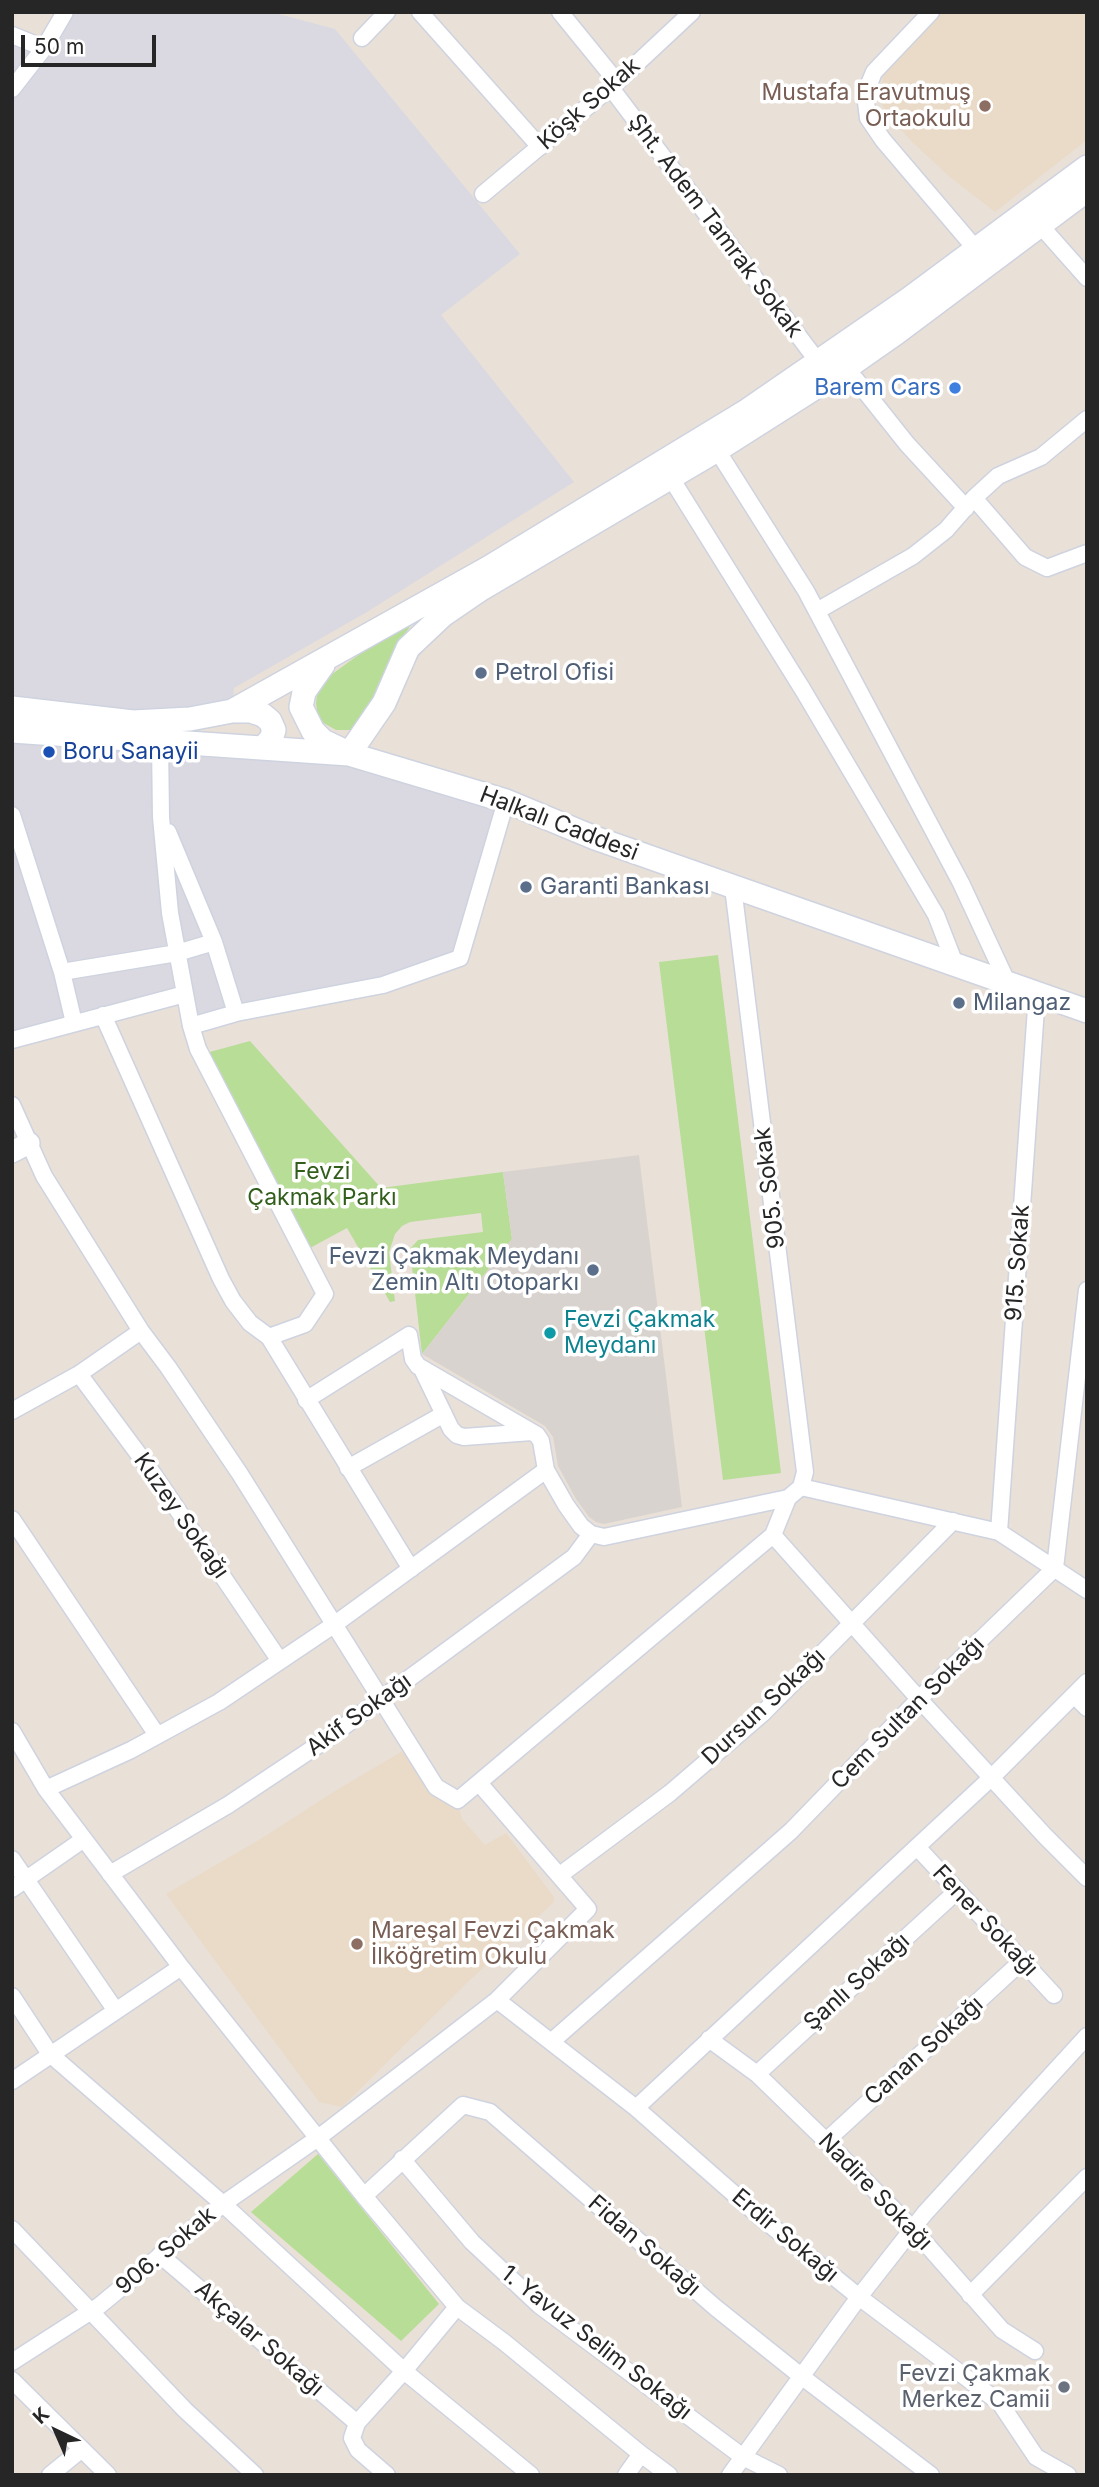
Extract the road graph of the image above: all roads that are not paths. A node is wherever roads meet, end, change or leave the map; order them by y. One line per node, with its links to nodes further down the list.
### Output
1 (65, 12): 9 (street)
2 (387, 12): 8 (street)
3 (420, 12): 12 (street)
4 (560, 12): 10 (street, Şht. Adem Tamrak Sokak)
5 (931, 12): 17 (street)
6 (689, 13): 10 (street, Köşk Sokak)
7 (12, 35): 9 (street)
8 (362, 38)
9 (44, 48): 11 (street)
10 (614, 85): 12 (street, Köşk Sokak); 19 (street, Şht. Adem Tamrak Sokak)
11 (12, 89)
12 (540, 147): 15 (street, Köşk Sokak)
13 (1087, 167): 17 (main road)
14 (1087, 190): 16 (main road)
15 (483, 194)
16 (1040, 225): 18 (street); 19 (main road)
17 (975, 248): 19 (main road)
18 (1087, 278)
19 (833, 361): 21 (main road); 23 (street, Şht. Adem Tamrak Sokak); 26 (main road)
20 (1087, 419): 23 (street)
21 (717, 450): 22 (main road); 25 (street)
22 (671, 478): 32 (main road); 39 (street)
23 (970, 503): 24 (street, Şht. Adem Tamrak Sokak); 25 (street)
24 (1086, 555)
25 (817, 611): 41 (street)
26 (329, 658): 28 (main road); 32 (main road)
27 (12, 708): 28 (main road)
28 (232, 711): 31 (main road)
29 (12, 730): 30 (main road, Halkalı Caddesi)
30 (160, 741): 31 (main road, Halkalı Caddesi); 35 (street)
31 (263, 748): 32 (main road, Halkalı Caddesi)
32 (349, 754): 33 (main road, Halkalı Caddesi)
33 (506, 801): 36 (main road, Halkalı Caddesi); 45 (street)
34 (12, 815): 40 (street)
35 (162, 817): 37 (street); 38 (street)
36 (733, 887): 39 (main road, Halkalı Caddesi); 63 (street, 905. Sokak)
37 (214, 942): 38 (street); 45 (street)
38 (177, 953): 40 (street); 42 (street)
39 (955, 964): 41 (main road, Halkalı Caddesi)
40 (62, 972): 47 (street)
41 (1009, 984): 43 (main road, Halkalı Caddesi)
42 (185, 994): 46 (street); 48 (street)
43 (1037, 994): 44 (main road, Halkalı Caddesi); 66 (street, 915. Sokak)
44 (1087, 1011)
45 (236, 1013): 48 (street)
46 (103, 1015): 47 (street); 54 (street)
47 (74, 1023): 49 (street)
48 (191, 1026): 54 (street)
49 (12, 1040)
50 (12, 1105): 51 (street)
51 (21, 1147): 53 (street)
52 (1087, 1290): 69 (street)
53 (141, 1331): 56 (street); 72 (street)
54 (269, 1337): 57 (street)
55 (422, 1369): 57 (street); 59 (street); 60 (street)
56 (79, 1374): 58 (street); 74 (street, Kuzey Sokağı)
57 (306, 1400): 61 (street)
58 (12, 1411)
59 (443, 1414): 60 (street); 61 (street)
60 (533, 1432): 62 (street)
61 (348, 1468): 70 (street)
62 (546, 1470): 67 (street); 70 (street)
63 (794, 1493): 65 (street); 67 (street); 68 (street)
64 (12, 1519): 80 (street)
65 (953, 1521): 66 (street); 73 (street, Dursun Sokağı)
66 (999, 1532): 69 (street)
67 (591, 1534): 77 (street, Akif Sokağı)
68 (772, 1535): 73 (street); 83 (street)
69 (1055, 1568): 71 (street); 78 (street, Cem Sultan Sokağı)
70 (411, 1569): 72 (street)
71 (1087, 1590)
72 (335, 1624): 74 (street); 77 (street)
73 (851, 1624): 78 (street); 89 (street, Dursun Sokağı)
74 (280, 1661): 80 (street)
75 (1087, 1682): 76 (street)
76 (1074, 1695): 79 (street); 82 (street)
77 (382, 1699): 83 (street); 88 (street, Akif Sokağı)
78 (919, 1699): 82 (street); 102 (street, Cem Sultan Sokağı)
79 (1087, 1708)
80 (157, 1735): 84 (street)
81 (14, 1739): 84 (street)
82 (991, 1778): 86 (street); 91 (street)
83 (479, 1783): 89 (street)
84 (46, 1789): 85 (street)
85 (84, 1839): 88 (street); 90 (street)
86 (917, 1847): 93 (street, Fener Sokağı); 101 (street)
87 (12, 1859): 90 (street)
88 (110, 1874): 95 (street)
89 (560, 1875): 98 (street, 906. Sokak)
90 (26, 1878): 92 (street); 99 (street)
91 (1087, 1878)
92 (12, 1889)
93 (957, 1891): 94 (street, Fener Sokağı); 104 (street, Şanlı Sokağı)
94 (1023, 1961): 96 (street, Fener Sokağı); 108 (street, Canan Sokağı)
95 (181, 1967): 99 (street); 107 (street)
96 (1054, 1995)
97 (12, 1996): 103 (street)
98 (497, 2000): 102 (street, Erdir Sokağı); 107 (street, 906. Sokak)
99 (116, 2011): 103 (street)
100 (1087, 2036): 114 (street)
101 (709, 2039): 104 (street, Nadire Sokağı); 106 (street)
102 (551, 2042): 106 (street, Erdir Sokağı)
103 (50, 2054): 105 (street); 112 (street)
104 (757, 2074): 108 (street, Nadire Sokağı)
105 (12, 2081)
106 (636, 2108): 117 (street, Erdir Sokağı)
107 (318, 2138): 111 (street); 112 (street, 906. Sokak)
108 (826, 2141): 114 (street, Nadire Sokağı)
109 (402, 2159): 111 (street, Fidan Sokağı); 123 (street, Fidan Sokağı); 128 (street, 1. Yavuz Selim Sokağı)
110 (1087, 2176): 116 (street)
111 (364, 2196): 118 (street)
112 (223, 2204): 115 (street, 906. Sokak); 122 (street)
113 (12, 2229): 119 (street)
114 (912, 2229): 116 (street, Nadire Sokağı); 117 (street)
115 (160, 2255): 119 (street, 906. Sokak); 125 (street, Akçalar Sokağı)
116 (971, 2295): 120 (street, Nadire Sokağı)
117 (859, 2297): 123 (street); 139 (street, Erdir Sokağı)
118 (457, 2307): 122 (street); 127 (street)
119 (90, 2312): 121 (street, 906. Sokak); 131 (street)
120 (1035, 2350)
121 (12, 2362)
122 (404, 2371): 125 (street); 133 (street)
123 (801, 2376): 128 (street); 138 (street, Fidan Sokağı)
124 (12, 2379): 126 (street)
125 (357, 2423): 132 (street)
126 (82, 2449): 129 (street); 130 (street)
127 (641, 2454): 134 (street); 135 (street)
128 (743, 2457): 136 (street); 137 (street, 1. Yavuz Selim Sokağı)
129 (50, 2475)
130 (108, 2475)
131 (256, 2475)
132 (387, 2475)
133 (531, 2475)
134 (626, 2475)
135 (669, 2475)
136 (730, 2475)
137 (779, 2475)
138 (930, 2475)
139 (1068, 2475)

